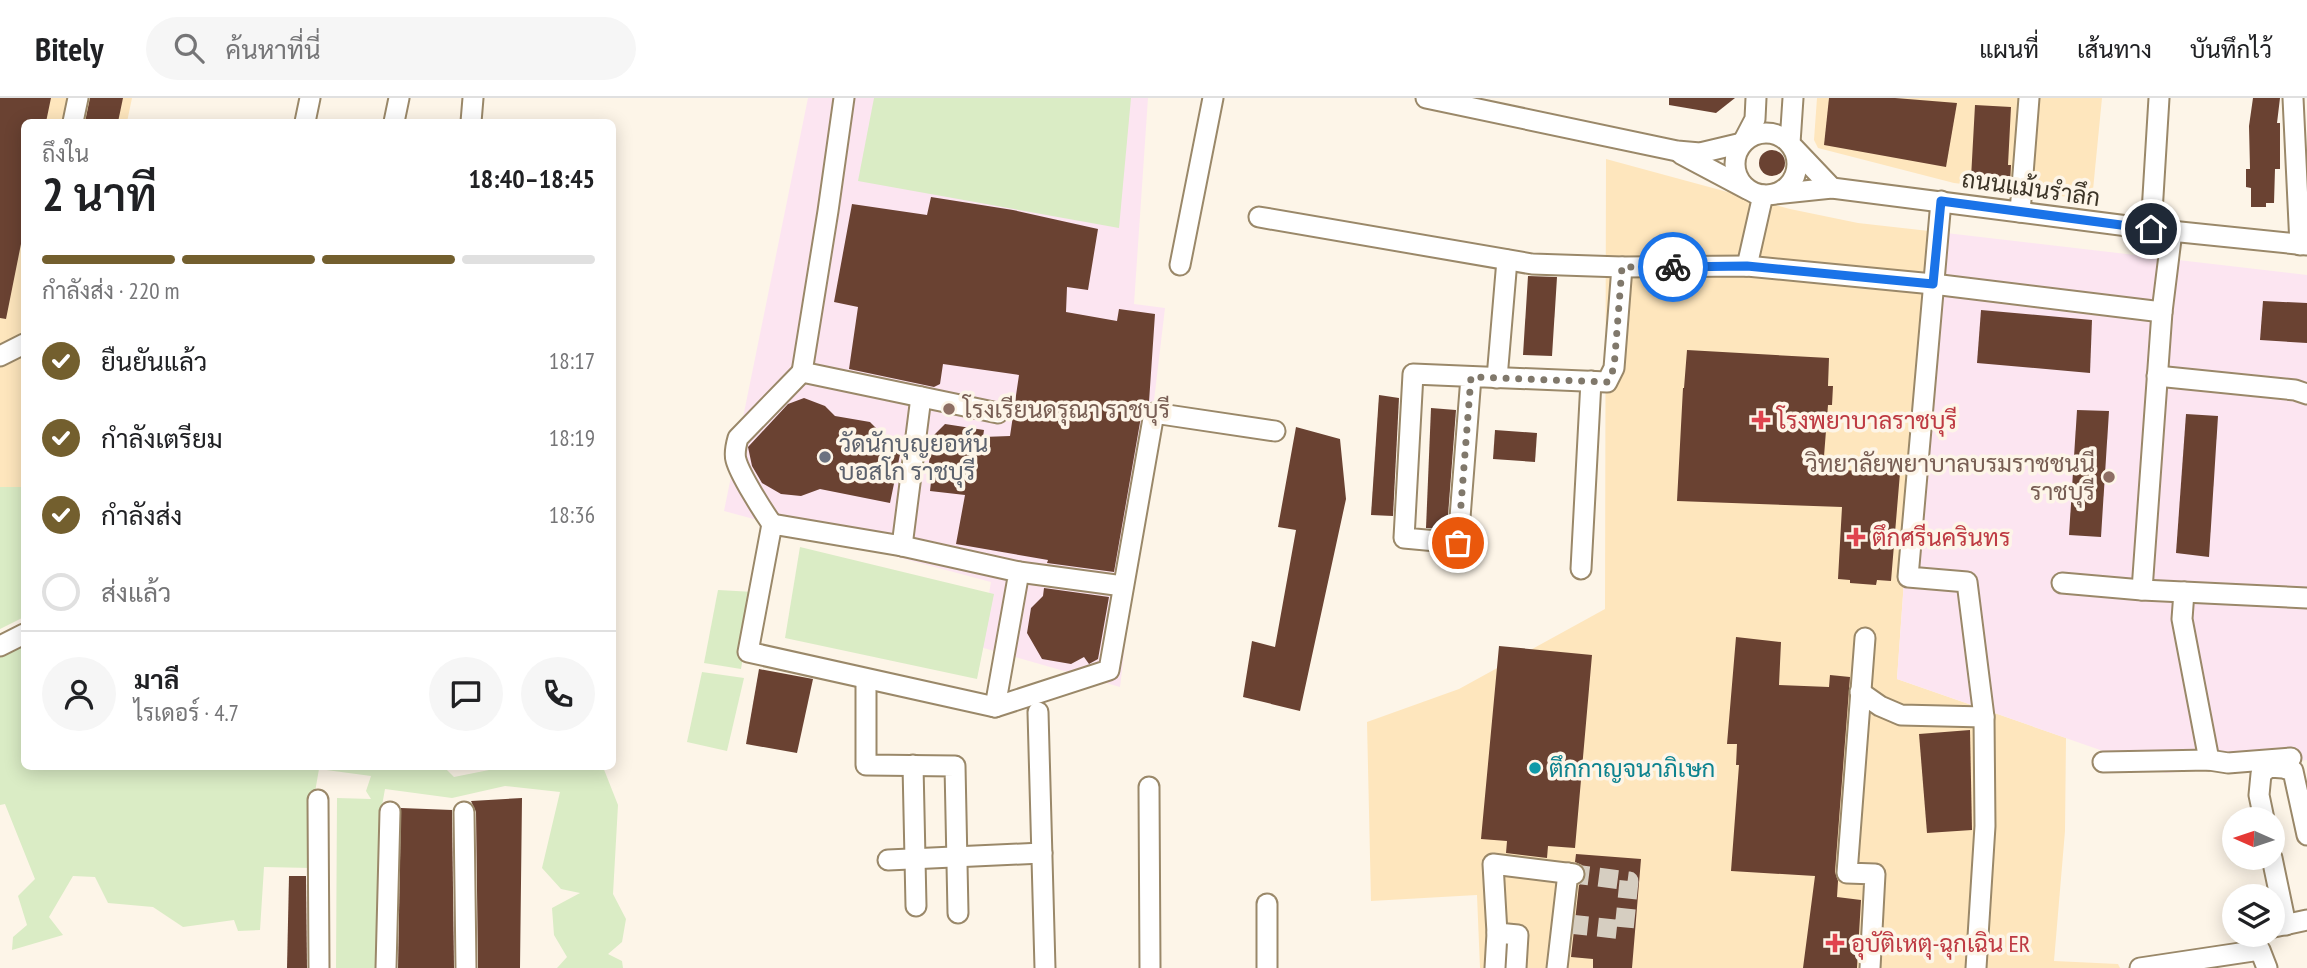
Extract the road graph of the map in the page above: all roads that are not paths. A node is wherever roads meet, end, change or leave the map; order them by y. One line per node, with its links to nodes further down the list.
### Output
1 (78, 98): 14 (street)
2 (310, 98): 15 (street)
3 (399, 98): 16 (street)
4 (473, 98): 17 (street)
5 (844, 98): 37 (street)
6 (1213, 98): 30 (street)
7 (1426, 98): 13 (street)
8 (1756, 98): 18 (street)
9 (1793, 98): 19 (street)
10 (2029, 98): 24 (street)
11 (2159, 98): 26 (street)
12 (2293, 98): 28 (street)
13 (1449, 100): 20 (street)
14 (74, 119)
15 (306, 119)
16 (395, 119)
17 (471, 119)
18 (1743, 143): 19 (street); 20 (street); 22 (street)
19 (1791, 145): 21 (street); 22 (street)
20 (1677, 151): 22 (street)
21 (1832, 188): 22 (street, ถนนแม้นรำลึก); 23 (street, ถนนแม้นรำลึก)
22 (1762, 194): 31 (street)
23 (1941, 201): 24 (street, ถนนแม้นรำลึก); 33 (street)
24 (2020, 212): 26 (street, ถนนแม้นรำลึก)
25 (1259, 217): 29 (street)
26 (2151, 229): 27 (street, ถนนแม้นรำลึก)
27 (2172, 231): 28 (street, ถนนแม้นรำลึก); 34 (street)
28 (2304, 245)
29 (1507, 260): 32 (street); 40 (street)
30 (1180, 265)
31 (1747, 266): 32 (street); 33 (street)
32 (1622, 267): 41 (street)
33 (1933, 284): 34 (street); 62 (street)
34 (2162, 312): 38 (street)
35 (21, 346): 36 (street)
36 (0, 356)
37 (802, 372): 43 (street); 46 (street)
38 (2157, 376): 42 (street); 52 (street)
39 (1471, 377): 39 (street); 40 (street)
40 (1497, 378): 41 (street)
41 (1591, 381): 48 (street)
42 (2307, 394)
43 (921, 397): 44 (street); 47 (street)
44 (998, 413)
45 (1275, 431): 51 (street)
46 (772, 524): 47 (street); 58 (street)
47 (902, 546): 49 (street)
48 (1581, 569)
49 (1019, 572): 51 (street); 60 (street)
50 (2062, 583): 52 (street)
51 (1122, 586): 60 (street)
52 (2142, 590): 53 (street)
53 (2184, 592): 54 (street); 63 (street)
54 (2307, 598)
55 (21, 636): 57 (street)
56 (1865, 638): 59 (street)
57 (0, 646)
58 (866, 679): 60 (street); 65 (street)
59 (1860, 692): 62 (street); 93 (street)
60 (996, 707)
61 (1038, 712): 73 (street)
62 (1984, 717): 94 (street)
63 (2209, 760): 64 (street); 66 (street)
64 (2103, 762)
65 (913, 765): 74 (street); 76 (street)
66 (2297, 765): 69 (street); 72 (street)
67 (1149, 787): 88 (street)
68 (318, 800): 84 (street)
69 (2262, 807)
70 (390, 811): 85 (street)
71 (464, 812): 86 (street)
72 (2307, 835)
73 (1042, 853): 74 (street); 87 (street)
74 (957, 857): 76 (street); 79 (street)
75 (888, 860): 76 (street)
76 (915, 860): 78 (street)
77 (1267, 904): 89 (street)
78 (916, 906)
79 (958, 913)
80 (2307, 920): 81 (street)
81 (2285, 925)
82 (1497, 933): 90 (street); 91 (street); 92 (street)
83 (2263, 951): 95 (street)
84 (319, 968)
85 (387, 968)
86 (466, 968)
87 (1045, 968)
88 (1150, 968)
89 (1267, 968)
90 (1495, 968)
91 (1516, 968)
92 (1557, 968)
93 (1870, 968)
94 (1976, 968)
95 (2140, 968)

